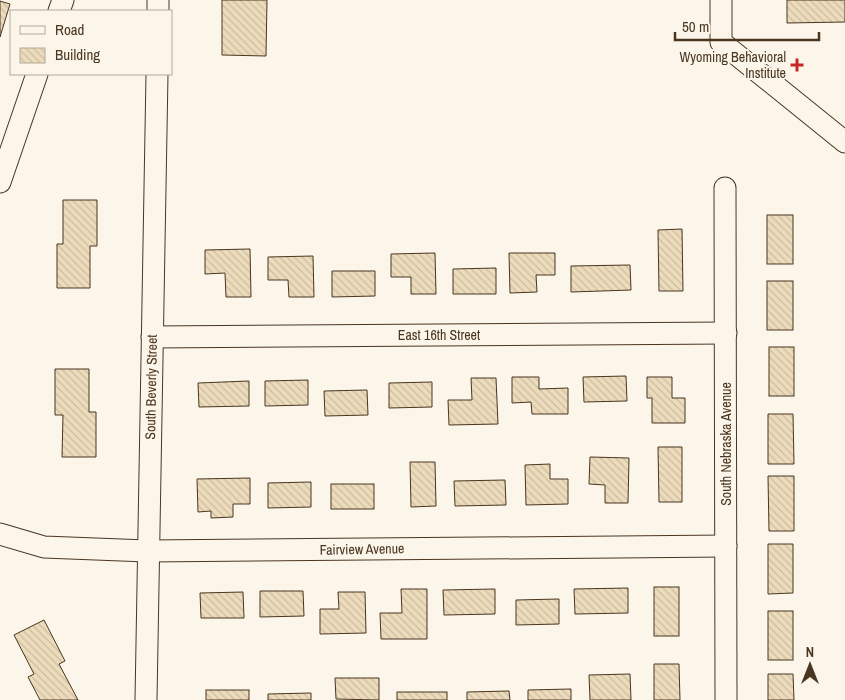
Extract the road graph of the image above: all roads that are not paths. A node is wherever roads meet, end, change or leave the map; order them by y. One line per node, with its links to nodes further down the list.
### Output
1 (721, 0): 4 (street)
2 (37, 75): 5 (street)
3 (156, 75): 8 (street, South Beverly Street)
4 (845, 142)
5 (0, 182)
6 (725, 188): 7 (street, South Nebraska Avenue)
7 (726, 332): 8 (street, East 16th Street); 10 (street, South Nebraska Avenue)
8 (152, 337): 11 (street, South Beverly Street)
9 (0, 534): 11 (street, Fairview Avenue)
10 (726, 546): 11 (street, Fairview Avenue); 13 (street, South Nebraska Avenue)
11 (147, 551): 12 (street, South Beverly Street)
12 (146, 700)
13 (726, 700)

